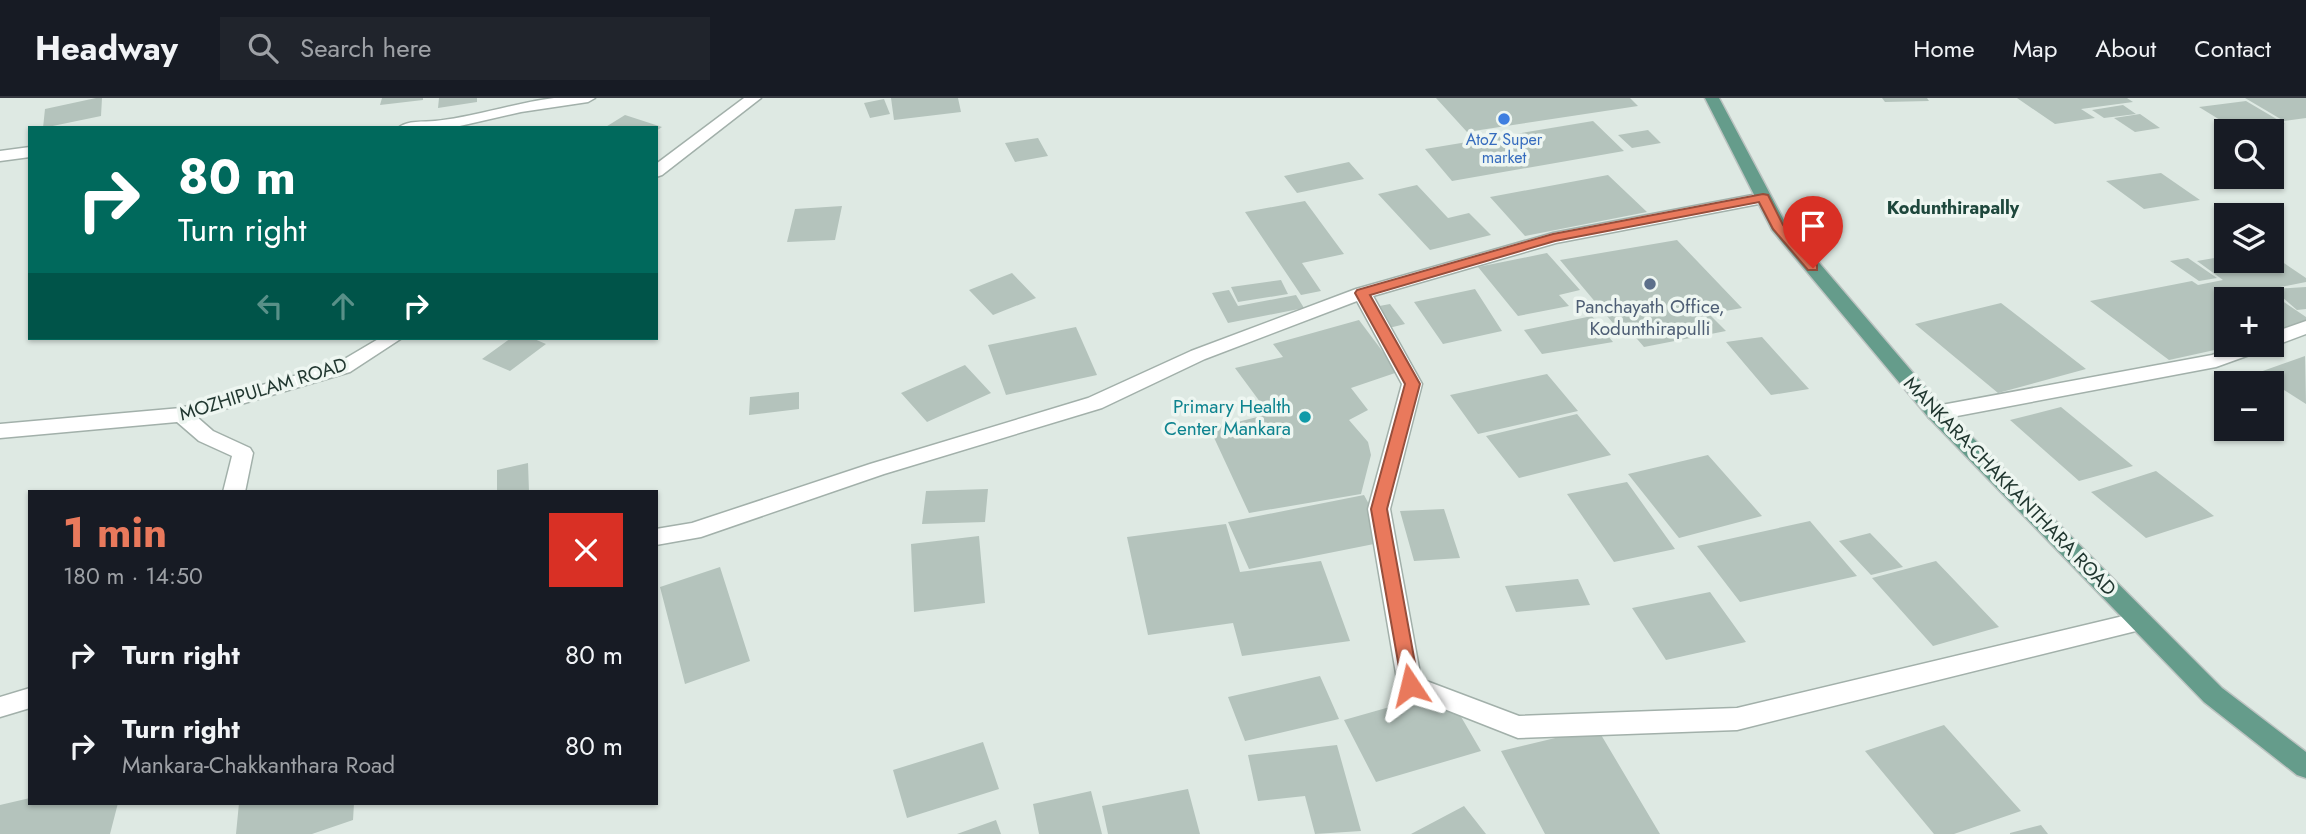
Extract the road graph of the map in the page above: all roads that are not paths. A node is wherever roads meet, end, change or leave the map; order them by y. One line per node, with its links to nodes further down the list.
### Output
1 (588, 98): 4 (street)
2 (754, 98): 7 (street)
3 (1712, 98): 8 (main road, MANKARA-CHAKKANTHARA ROAD)
4 (426, 126)
5 (28, 152): 6 (street)
6 (0, 156)
7 (658, 170)
8 (1763, 198): 9 (street); 14 (main road, MANKARA-CHAKKANTHARA ROAD)
9 (1362, 293): 18 (street); 19 (street)
10 (2306, 327): 11 (street)
11 (2284, 335)
12 (390, 340): 15 (street, MOZHIPULAM ROAD)
13 (2227, 357): 14 (street)
14 (1936, 413): 19 (main road, MANKARA-CHAKKANTHARA ROAD)
15 (181, 415): 16 (street, MOZHIPULAM ROAD); 17 (street)
16 (0, 431)
17 (234, 490)
18 (658, 537)
19 (2140, 621): 22 (main road, MANKARA-CHAKKANTHARA ROAD)
20 (28, 699): 21 (street)
21 (0, 707)
22 (2306, 767)

